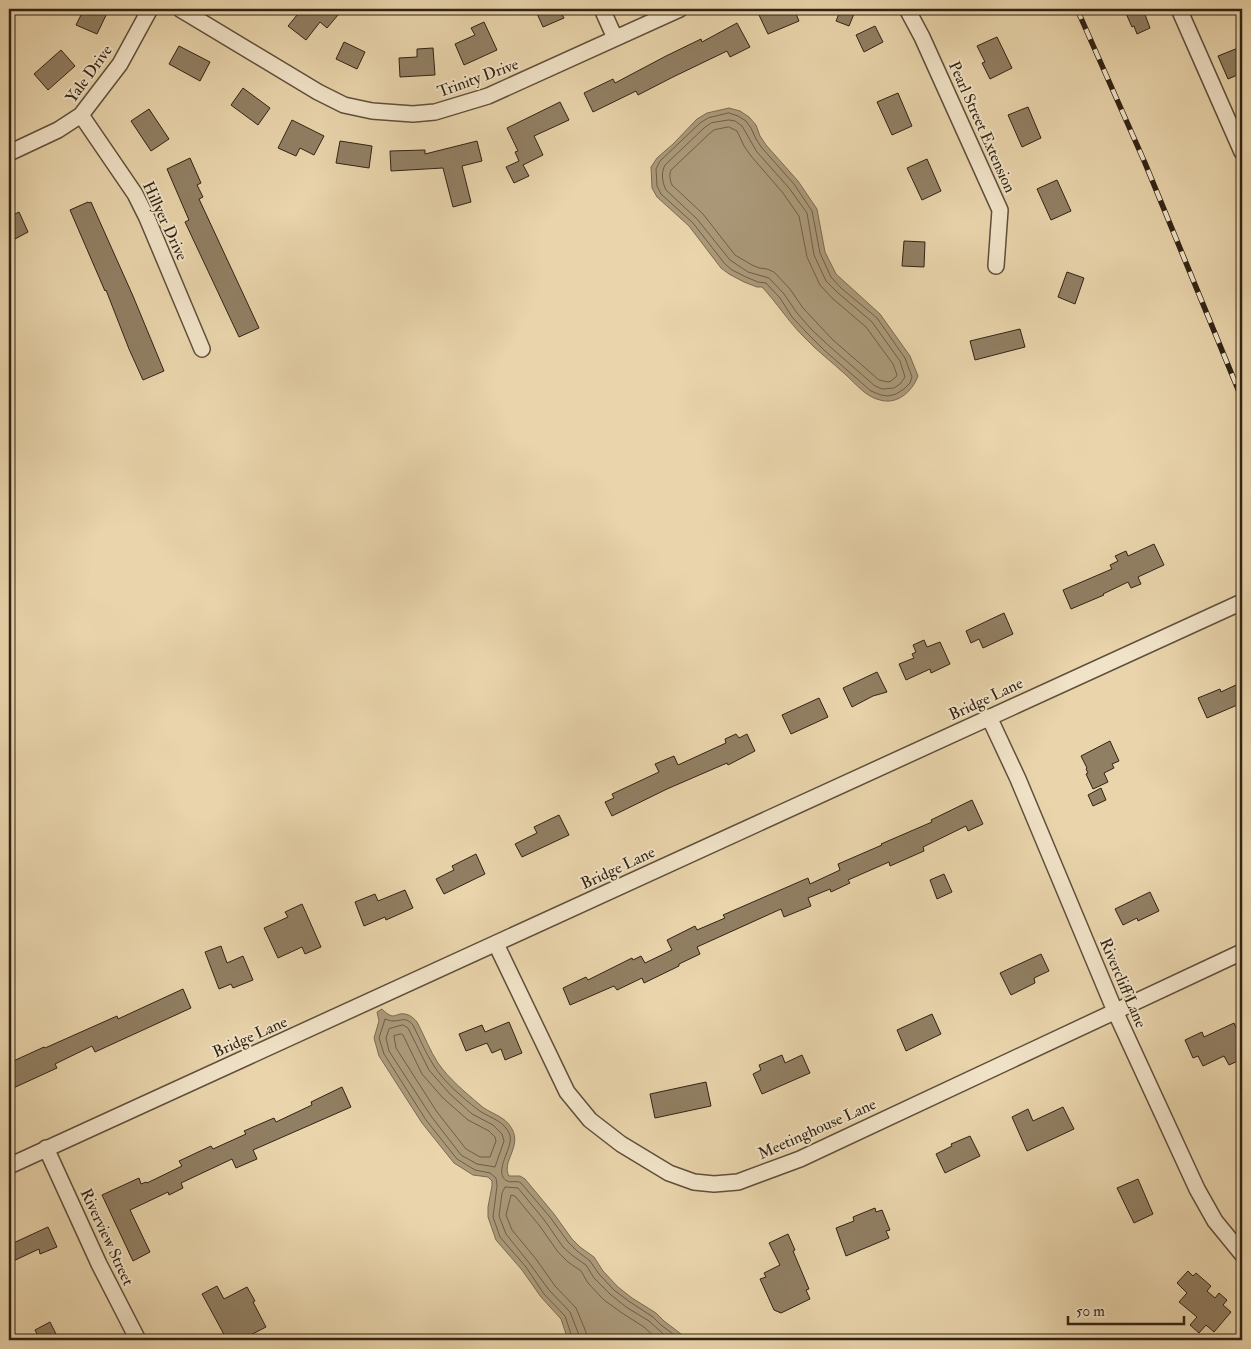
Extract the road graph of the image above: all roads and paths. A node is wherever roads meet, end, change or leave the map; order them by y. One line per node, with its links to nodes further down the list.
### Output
1 (150, 9): 8 (street, Yale Drive)
2 (180, 9): 7 (street, Trinity Drive)
3 (602, 9): 7 (street)
4 (680, 9): 7 (street, Trinity Drive)
5 (907, 9): 11 (street, Pearl Street Extension)
6 (1179, 9): 9 (street)
7 (615, 38)
8 (81, 115): 10 (street, Yale Drive); 12 (street, Hillyer Drive)
9 (1242, 152)
10 (9, 153)
11 (996, 266)
12 (202, 349)
13 (1242, 602): 14 (street, Bridge Lane)
14 (989, 717): 15 (street, Bridge Lane); 17 (street, Rivercliff Lane)
15 (496, 944): 17 (street, Meetinghouse Lane); 18 (street, Bridge Lane)
16 (1242, 952): 17 (street, Meetinghouse Lane)
17 (1116, 1011): 20 (street, Rivercliff Lane)
18 (46, 1148): 19 (street, Bridge Lane); 21 (street, Riverview Street)
19 (9, 1166)
20 (1242, 1254)
21 (138, 1340)

